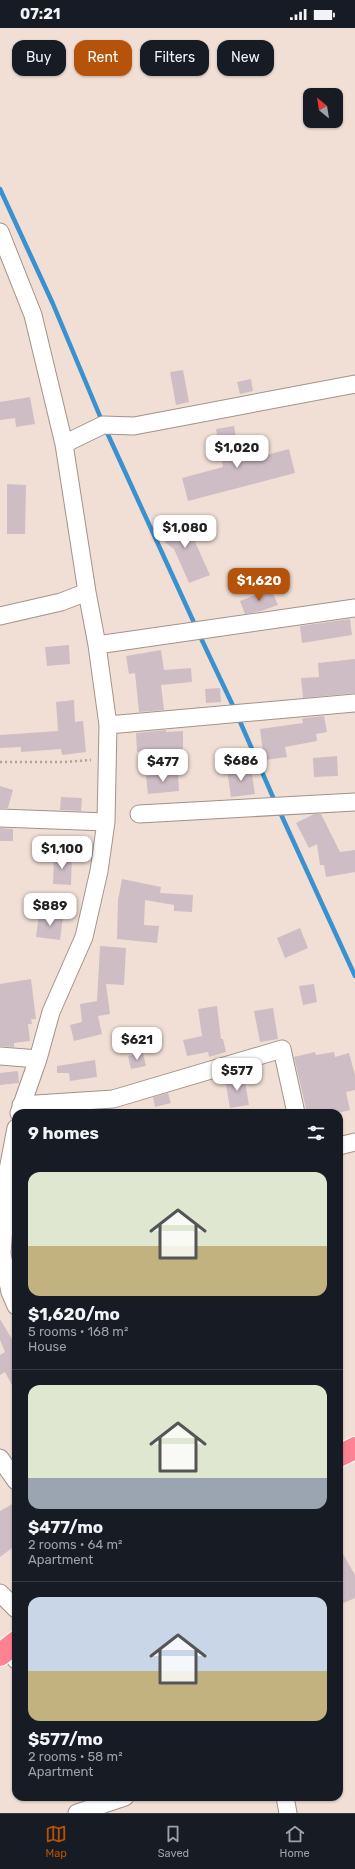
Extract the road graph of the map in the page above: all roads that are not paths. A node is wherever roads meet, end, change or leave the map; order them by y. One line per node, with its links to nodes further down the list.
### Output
1 (0, 232): 3 (street)
2 (355, 384): 3 (street)
3 (64, 444): 4 (street)
4 (87, 592): 6 (street); 7 (street)
5 (355, 608): 7 (street)
6 (0, 616)
7 (97, 645): 9 (street)
8 (355, 703): 9 (street)
9 (108, 724): 13 (street)
10 (355, 802): 11 (street)
11 (139, 814)
12 (0, 818): 13 (street)
13 (106, 822): 15 (street)
14 (0, 1056): 15 (street)
15 (38, 1059): 16 (street)
16 (20, 1109): 17 (street)
17 (295, 1109)
18 (355, 1142): 19 (street)
19 (343, 1145)
20 (12, 1149): 21 (street)
21 (10, 1223): 22 (street)
22 (12, 1297)
23 (355, 1448): 24 (highway)
24 (343, 1454)
25 (0, 1458): 26 (street)
26 (12, 1475)
27 (0, 1593): 28 (street)
28 (12, 1605)
29 (99, 1801): 31 (street)
30 (286, 1801): 32 (street)
31 (77, 1813)
32 (288, 1813)

